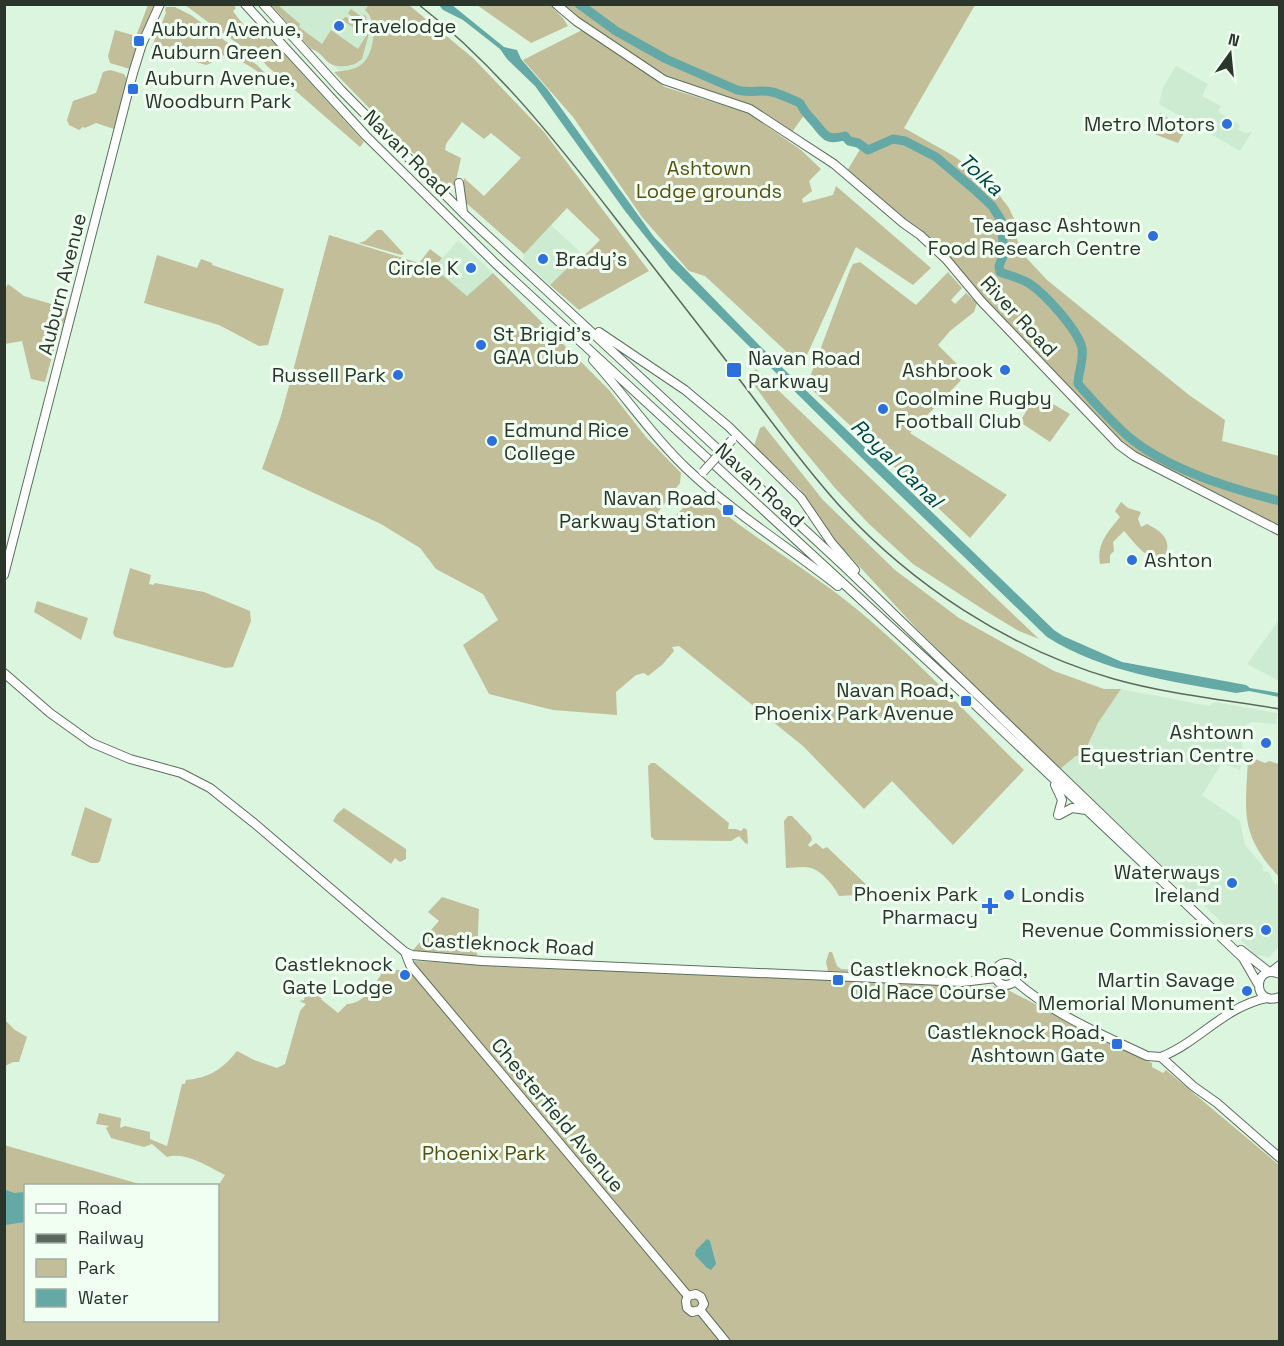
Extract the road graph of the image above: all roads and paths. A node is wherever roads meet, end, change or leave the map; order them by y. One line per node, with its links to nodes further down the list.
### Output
1 (160, 4): 12 (street, Auburn Avenue)
2 (245, 4): 8 (main road, Navan Road)
3 (263, 4): 5 (main road, Navan Road)
4 (556, 4): 11 (main road, River Road)
5 (439, 189): 6 (main road, Navan Road); 6 (main road)
6 (463, 213): 7 (main road, Navan Road)
7 (554, 297): 9 (main road); 14 (main road, Navan Road)
8 (534, 299): 10 (main road); 13 (main road, Navan Road)
9 (735, 438): 10 (street, bridge); 14 (main road)
10 (700, 475): 13 (main road)
11 (1280, 531)
12 (4, 575)
13 (901, 637): 16 (main road, Navan Road)
14 (921, 640): 20 (main road, Navan Road)
15 (4, 672): 18 (main road, Castleknock Road)
16 (1044, 771): 17 (main road, Navan Road); 17 (main road)
17 (1087, 810): 23 (main road, Navan Road)
18 (405, 952): 21 (main road, Castleknock Road); 28 (street, Chesterfield Avenue)
19 (1280, 965): 20 (street)
20 (1273, 972): 23 (main road)
21 (996, 978): 22 (main road); 22 (main road)
22 (1014, 980): 26 (main road)
23 (1259, 988): 24 (main road, Navan Road); 25 (street)
24 (1275, 999): 25 (street)
25 (1252, 1002): 26 (street)
26 (1161, 1057): 27 (main road)
27 (1280, 1158)
28 (688, 1296): 29 (street); 29 (street)
29 (700, 1310): 30 (street)
30 (726, 1341)

